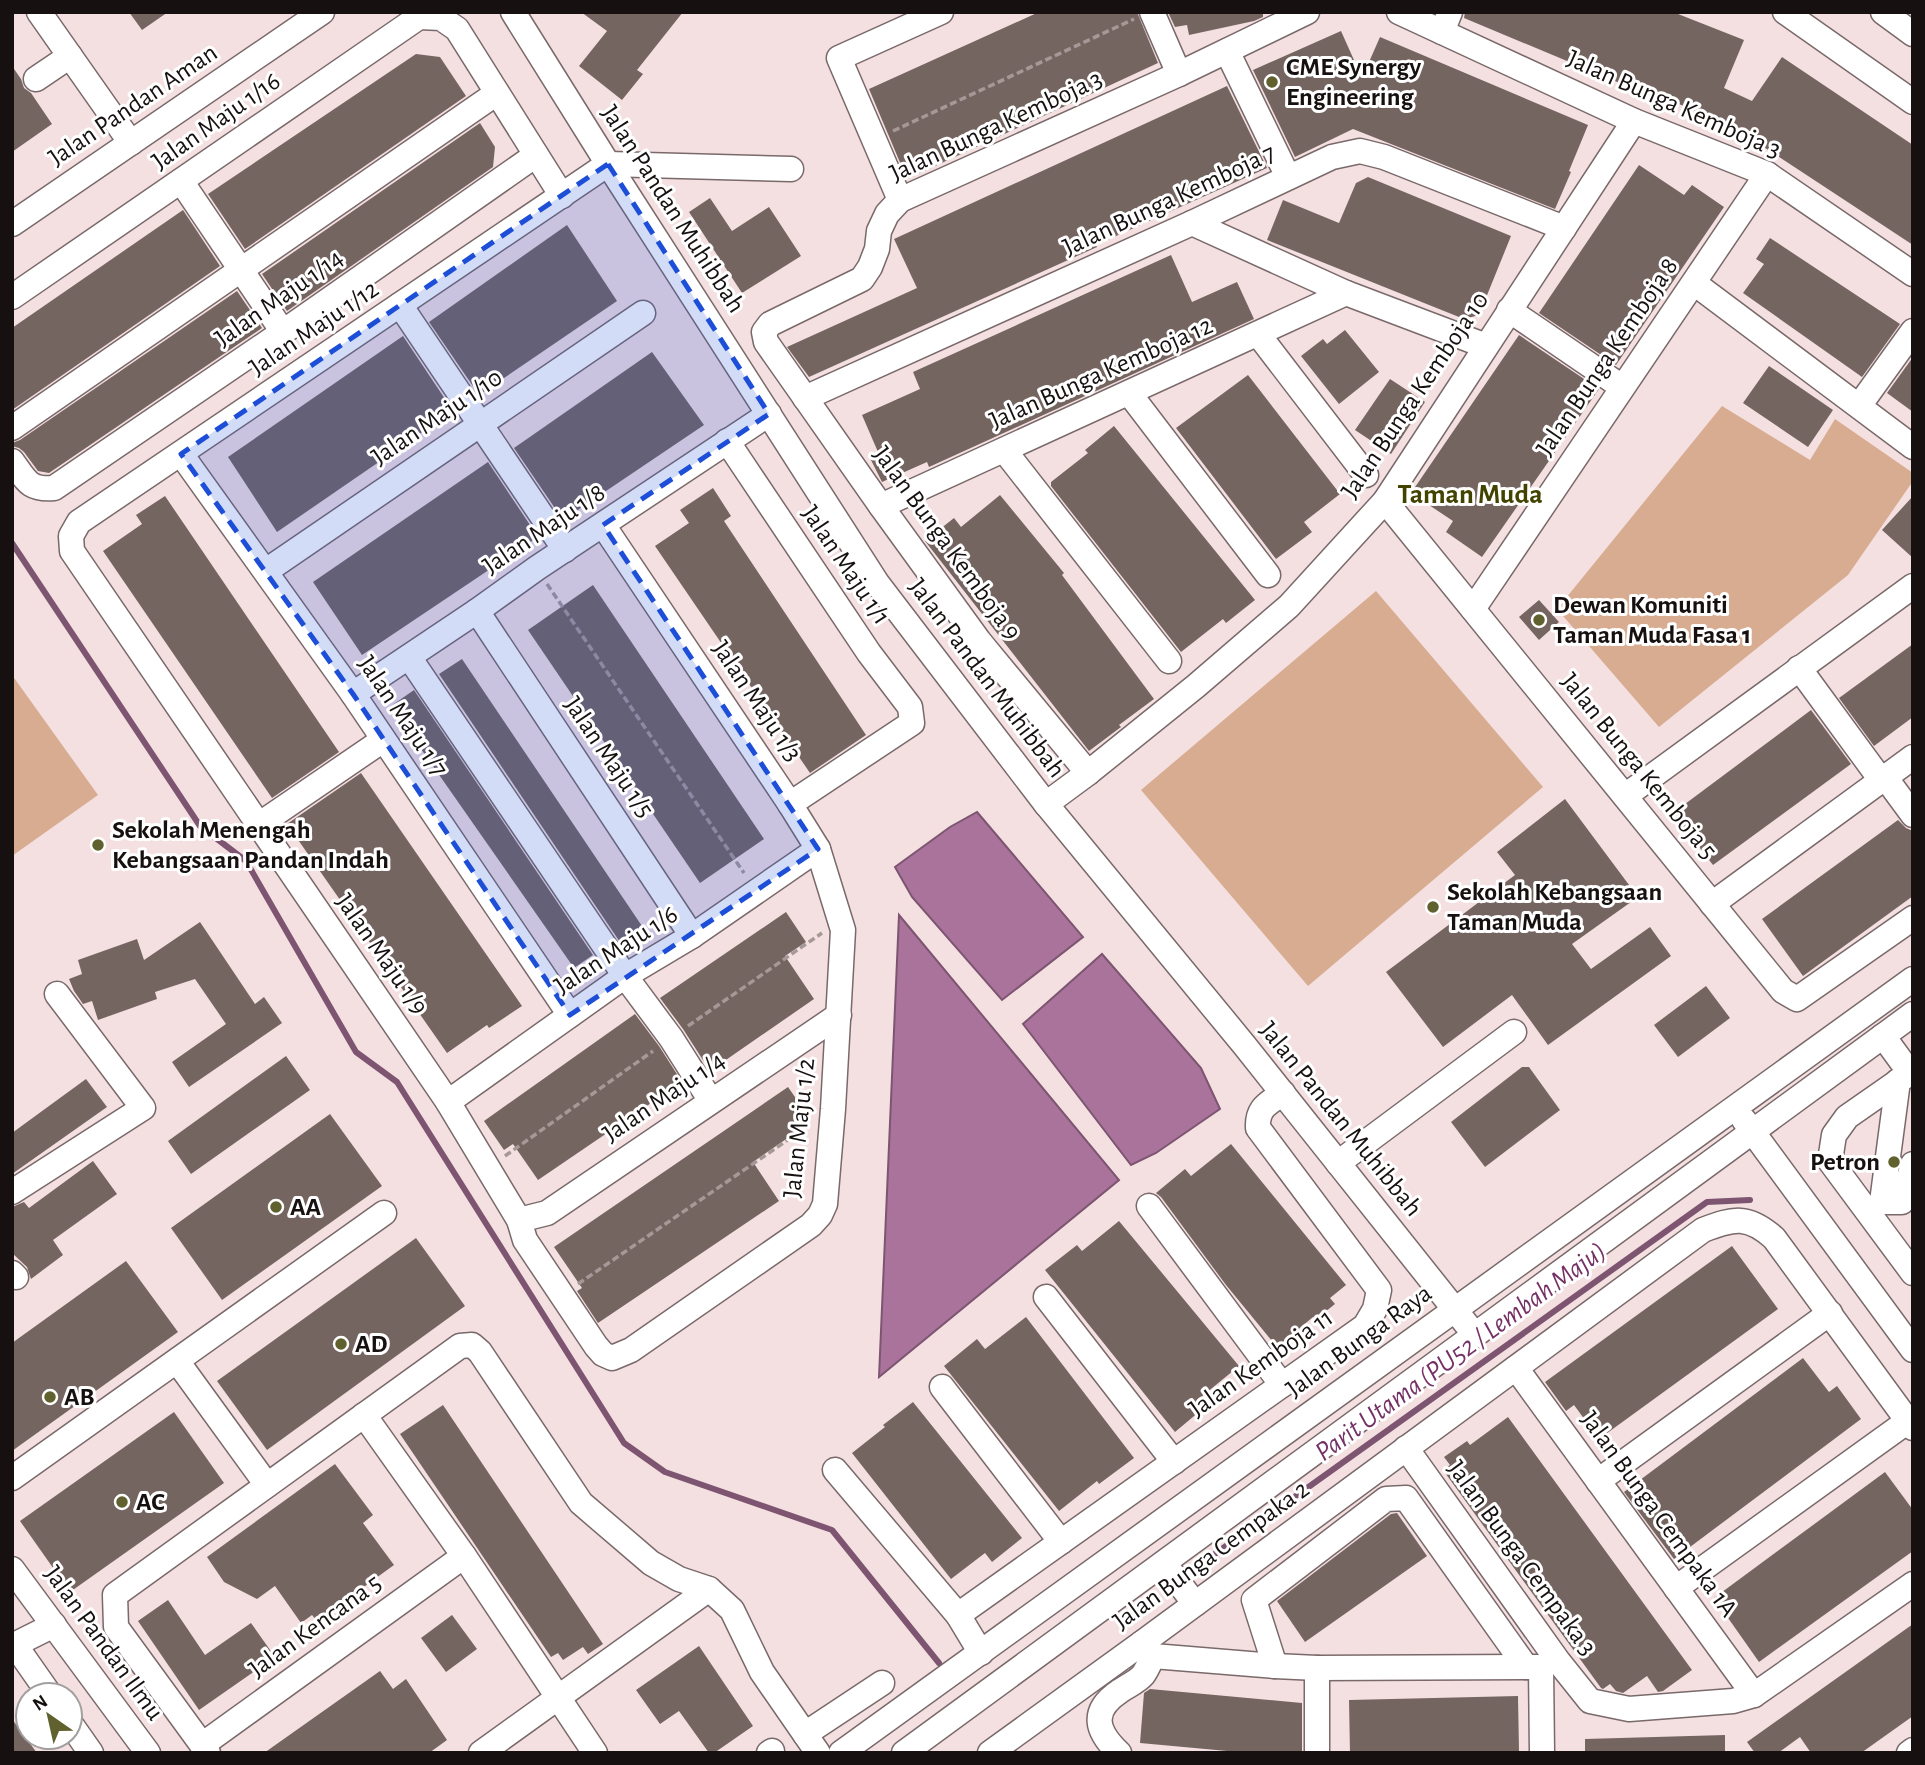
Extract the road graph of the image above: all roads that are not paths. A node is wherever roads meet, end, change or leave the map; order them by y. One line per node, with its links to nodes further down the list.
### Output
1 (39, 12): 13 (street)
2 (322, 12): 19 (street, Jalan Pandan Aman)
3 (513, 12): 21 (street, Jalan Pandan Muhibbah)
4 (941, 12): 27 (street)
5 (1307, 12): 12 (street, Jalan Bunga Kemboja 3)
6 (1399, 12): 10 (street, Jalan Bunga Kemboja 3)
7 (1786, 12): 17 (street)
8 (1883, 12): 11 (street)
9 (1144, 15): 14 (street)
10 (1446, 22): 18 (street, Jalan Bunga Kemboja 3)
11 (1913, 34)
12 (1227, 51): 14 (street, Jalan Bunga Kemboja 3); 24 (street)
13 (70, 56): 15 (street); 19 (street)
14 (1179, 74): 27 (street, Jalan Bunga Kemboja 3)
15 (36, 79)
16 (497, 93): 20 (street); 25 (street, Jalan Maju 1/16); 31 (street)
17 (1913, 102)
18 (1633, 121): 23 (street, Jalan Bunga Kemboja 3); 30 (street, Jalan Bunga Kemboja 10)
19 (131, 143): 29 (street, Jalan Pandan Aman)
20 (536, 155): 26 (street); 40 (street, Jalan Maju 1/14)
21 (608, 164): 22 (street); 26 (street, Jalan Maju 1/12); 48 (street, Jalan Pandan Muhibbah)
22 (791, 169)
23 (1767, 174): 32 (street, Jalan Bunga Kemboja 3); 33 (street, Jalan Bunga Kemboja 8)
24 (1288, 177): 28 (street, Jalan Bunga Kemboja 7); 30 (street, Jalan Bunga Kemboja 7)
25 (181, 180): 31 (street); 35 (street, Jalan Maju 1/16)
26 (562, 196): 36 (street, Jalan Maju 1/12)
27 (900, 200): 42 (street, Jalan Bunga Kemboja 3)
28 (1192, 223): 34 (street); 46 (street, Jalan Bunga Kemboja 7)
29 (12, 224)
30 (1564, 228): 37 (street, Jalan Bunga Kemboja 10)
31 (242, 270): 40 (street); 50 (street)
32 (1913, 274)
33 (1694, 283): 44 (street, Jalan Bunga Kemboja 8); 47 (street)
34 (1346, 293): 41 (street, Jalan Bunga Kemboja 12); 43 (street)
35 (12, 297)
36 (400, 305): 49 (street); 54 (street, Jalan Maju 1/12)
37 (1509, 310): 43 (street, Jalan Bunga Kemboja 10); 44 (street)
38 (643, 313): 49 (street, Jalan Maju 1/10)
39 (1913, 331): 47 (street)
40 (283, 332): 55 (street, Jalan Maju 1/14)
41 (1258, 334): 45 (street, Jalan Bunga Kemboja 12); 56 (street)
42 (766, 342): 46 (street, Jalan Bunga Kemboja 9)
43 (1486, 346): 57 (street, Jalan Bunga Kemboja 10)
44 (1622, 387): 65 (street, Jalan Bunga Kemboja 8)
45 (1129, 393): 53 (street, Jalan Bunga Kemboja 12); 63 (street)
46 (805, 398): 58 (street, Jalan Bunga Kemboja 9)
47 (1859, 406): 52 (street)
48 (769, 414): 51 (street, Jalan Maju 1/8); 77 (street, Jalan Pandan Muhibbah)
49 (480, 423): 60 (street); 62 (street, Jalan Maju 1/10)
50 (12, 428)
51 (727, 441): 59 (street, Jalan Maju 1/8); 76 (street, Jalan Maju 1/1)
52 (1913, 447)
53 (1004, 450): 58 (street, Jalan Bunga Kemboja 12); 68 (street)
54 (181, 454): 61 (street, Jalan Maju 1/12); 62 (street, Jalan Maju 1/7)
55 (12, 461)
56 (1366, 475)
57 (1385, 501): 65 (street, Jalan Bunga Kemboja 5); 73 (street, Jalan Bunga Kemboja 10)
58 (881, 506): 73 (street, Jalan Bunga Kemboja 9)
59 (603, 525): 60 (street, Jalan Maju 1/8); 76 (street, Jalan Maju 1/3)
60 (565, 550): 66 (street, Jalan Maju 1/8)
61 (72, 551): 79 (street, Jalan Maju 1/9)
62 (266, 571): 70 (street, Jalan Maju 1/7)
63 (1268, 575)
64 (1913, 586): 69 (street)
65 (1473, 609): 75 (street, Jalan Bunga Kemboja 5)
66 (477, 611): 67 (street, Jalan Maju 1/8); 84 (street, Jalan Maju 1/5)
67 (409, 657): 70 (street, Jalan Maju 1/8); 85 (street)
68 (1168, 661)
69 (1799, 668): 74 (street); 75 (street)
70 (354, 694): 71 (street, Jalan Maju 1/7)
71 (383, 740): 79 (street); 90 (street, Jalan Maju 1/7)
72 (1913, 757): 74 (street)
73 (1088, 772): 77 (street, Jalan Bunga Kemboja 10)
74 (1883, 778): 78 (street); 81 (street)
75 (1625, 796): 81 (street, Jalan Bunga Kemboja 5)
76 (790, 804): 80 (street, Jalan Maju 1/3)
77 (1046, 804): 94 (street, Jalan Pandan Muhibbah)
78 (1913, 815)
79 (257, 826): 96 (street, Jalan Maju 1/9)
80 (818, 849): 83 (street, Jalan Maju 1/3); 84 (street, Jalan Maju 1/6)
81 (1712, 904): 82 (street, Jalan Bunga Kemboja 5)
82 (1913, 918)
83 (839, 920): 88 (street, Jalan Maju 1/2)
84 (692, 936): 85 (street, Jalan Maju 1/6)
85 (625, 976): 90 (street, Jalan Maju 1/6); 95 (street)
86 (1913, 979): 97 (street, Jalan Bunga Raya)
87 (57, 994): 101 (street)
88 (839, 1014): 95 (street, Jalan Maju 1/4); 112 (street, Jalan Maju 1/2)
89 (1913, 1014): 92 (street)
90 (570, 1015): 96 (street, Jalan Maju 1/6)
91 (1514, 1032): 99 (street)
92 (1884, 1036): 93 (street); 98 (street)
93 (1907, 1075): 103 (street); 103 (street)
94 (1283, 1093): 99 (street, Jalan Pandan Muhibbah); 115 (street, Jalan Kemboja 11)
95 (711, 1101): 105 (street, Jalan Maju 1/4)
96 (448, 1102): 105 (street, Jalan Maju 1/9)
97 (1735, 1108): 98 (street); 108 (street, Jalan Bunga Raya)
98 (1753, 1132): 110 (street); 111 (street)
99 (1338, 1163): 108 (street, Jalan Pandan Muhibbah)
100 (1913, 1164): 103 (street)
101 (12, 1192)
102 (1149, 1206): 115 (street)
103 (1875, 1208): 106 (street)
104 (384, 1213): 113 (street)
105 (519, 1220): 112 (street, Jalan Maju 1/9)
106 (1913, 1273)
107 (1046, 1297): 120 (street)
108 (1455, 1308): 110 (street, Jalan Pandan Muhibbah); 136 (street, Jalan Bunga Raya)
109 (1830, 1313): 114 (street, Jalan Bunga Cempaka 2); 118 (street); 123 (street)
110 (1475, 1335): 127 (street)
111 (1913, 1350)
112 (612, 1358)
113 (177, 1361): 122 (street); 124 (street)
114 (1516, 1368): 119 (street, Jalan Bunga Cempaka 2); 123 (street, Jalan Bunga Cempaka 1A)
115 (1282, 1385): 120 (street, Jalan Kemboja 11)
116 (942, 1387): 125 (street)
117 (364, 1415): 124 (street); 126 (street); 131 (street)
118 (1910, 1424): 130 (street)
119 (1406, 1448): 132 (street, Jalan Bunga Cempaka 2); 138 (street, Jalan Bunga Cempaka 3)
120 (1174, 1462): 125 (street, Jalan Kemboja 11)
121 (835, 1470): 133 (street)
122 (12, 1478)
123 (1598, 1481): 130 (street, Jalan Bunga Cempaka 1A)
124 (267, 1485): 148 (street)
125 (1061, 1542): 133 (street, Jalan Kemboja 11)
126 (464, 1556): 144 (street); 148 (street, Jalan Kencana 5)
127 (1164, 1563): 132 (street); 153 (street)
128 (12, 1569): 134 (street, Jalan Pandan Ilmu)
129 (1913, 1584): 143 (street)
130 (1676, 1588): 143 (street, Jalan Bunga Cempaka 1A)
131 (709, 1589): 144 (street); 147 (street)
132 (1195, 1604): 137 (street, Jalan Bunga Cempaka 2)
133 (960, 1619): 136 (street)
134 (54, 1625): 135 (street); 149 (street, Jalan Pandan Ilmu)
135 (13, 1645): 141 (street)
136 (979, 1648): 146 (street, Jalan Bunga Raya)
137 (1147, 1649): 139 (street); 154 (street, Jalan Bunga Cempaka 2); 155 (street)
138 (1542, 1665): 139 (street); 140 (street); 143 (street, Jalan Bunga Cempaka 3); 157 (street)
139 (1275, 1666): 140 (street)
140 (1317, 1668): 156 (street)
141 (40, 1681)
142 (882, 1683): 145 (street)
143 (1754, 1695)
144 (557, 1698): 150 (street); 151 (street)
145 (846, 1707): 146 (street); 147 (street)
146 (870, 1732): 152 (street, Jalan Bunga Raya)
147 (812, 1743)
148 (205, 1749)
149 (148, 1753)
150 (481, 1753)
151 (596, 1753)
152 (841, 1753)
153 (904, 1753)
154 (990, 1753)
155 (1119, 1753)
156 (1317, 1753)
157 (1542, 1753)

